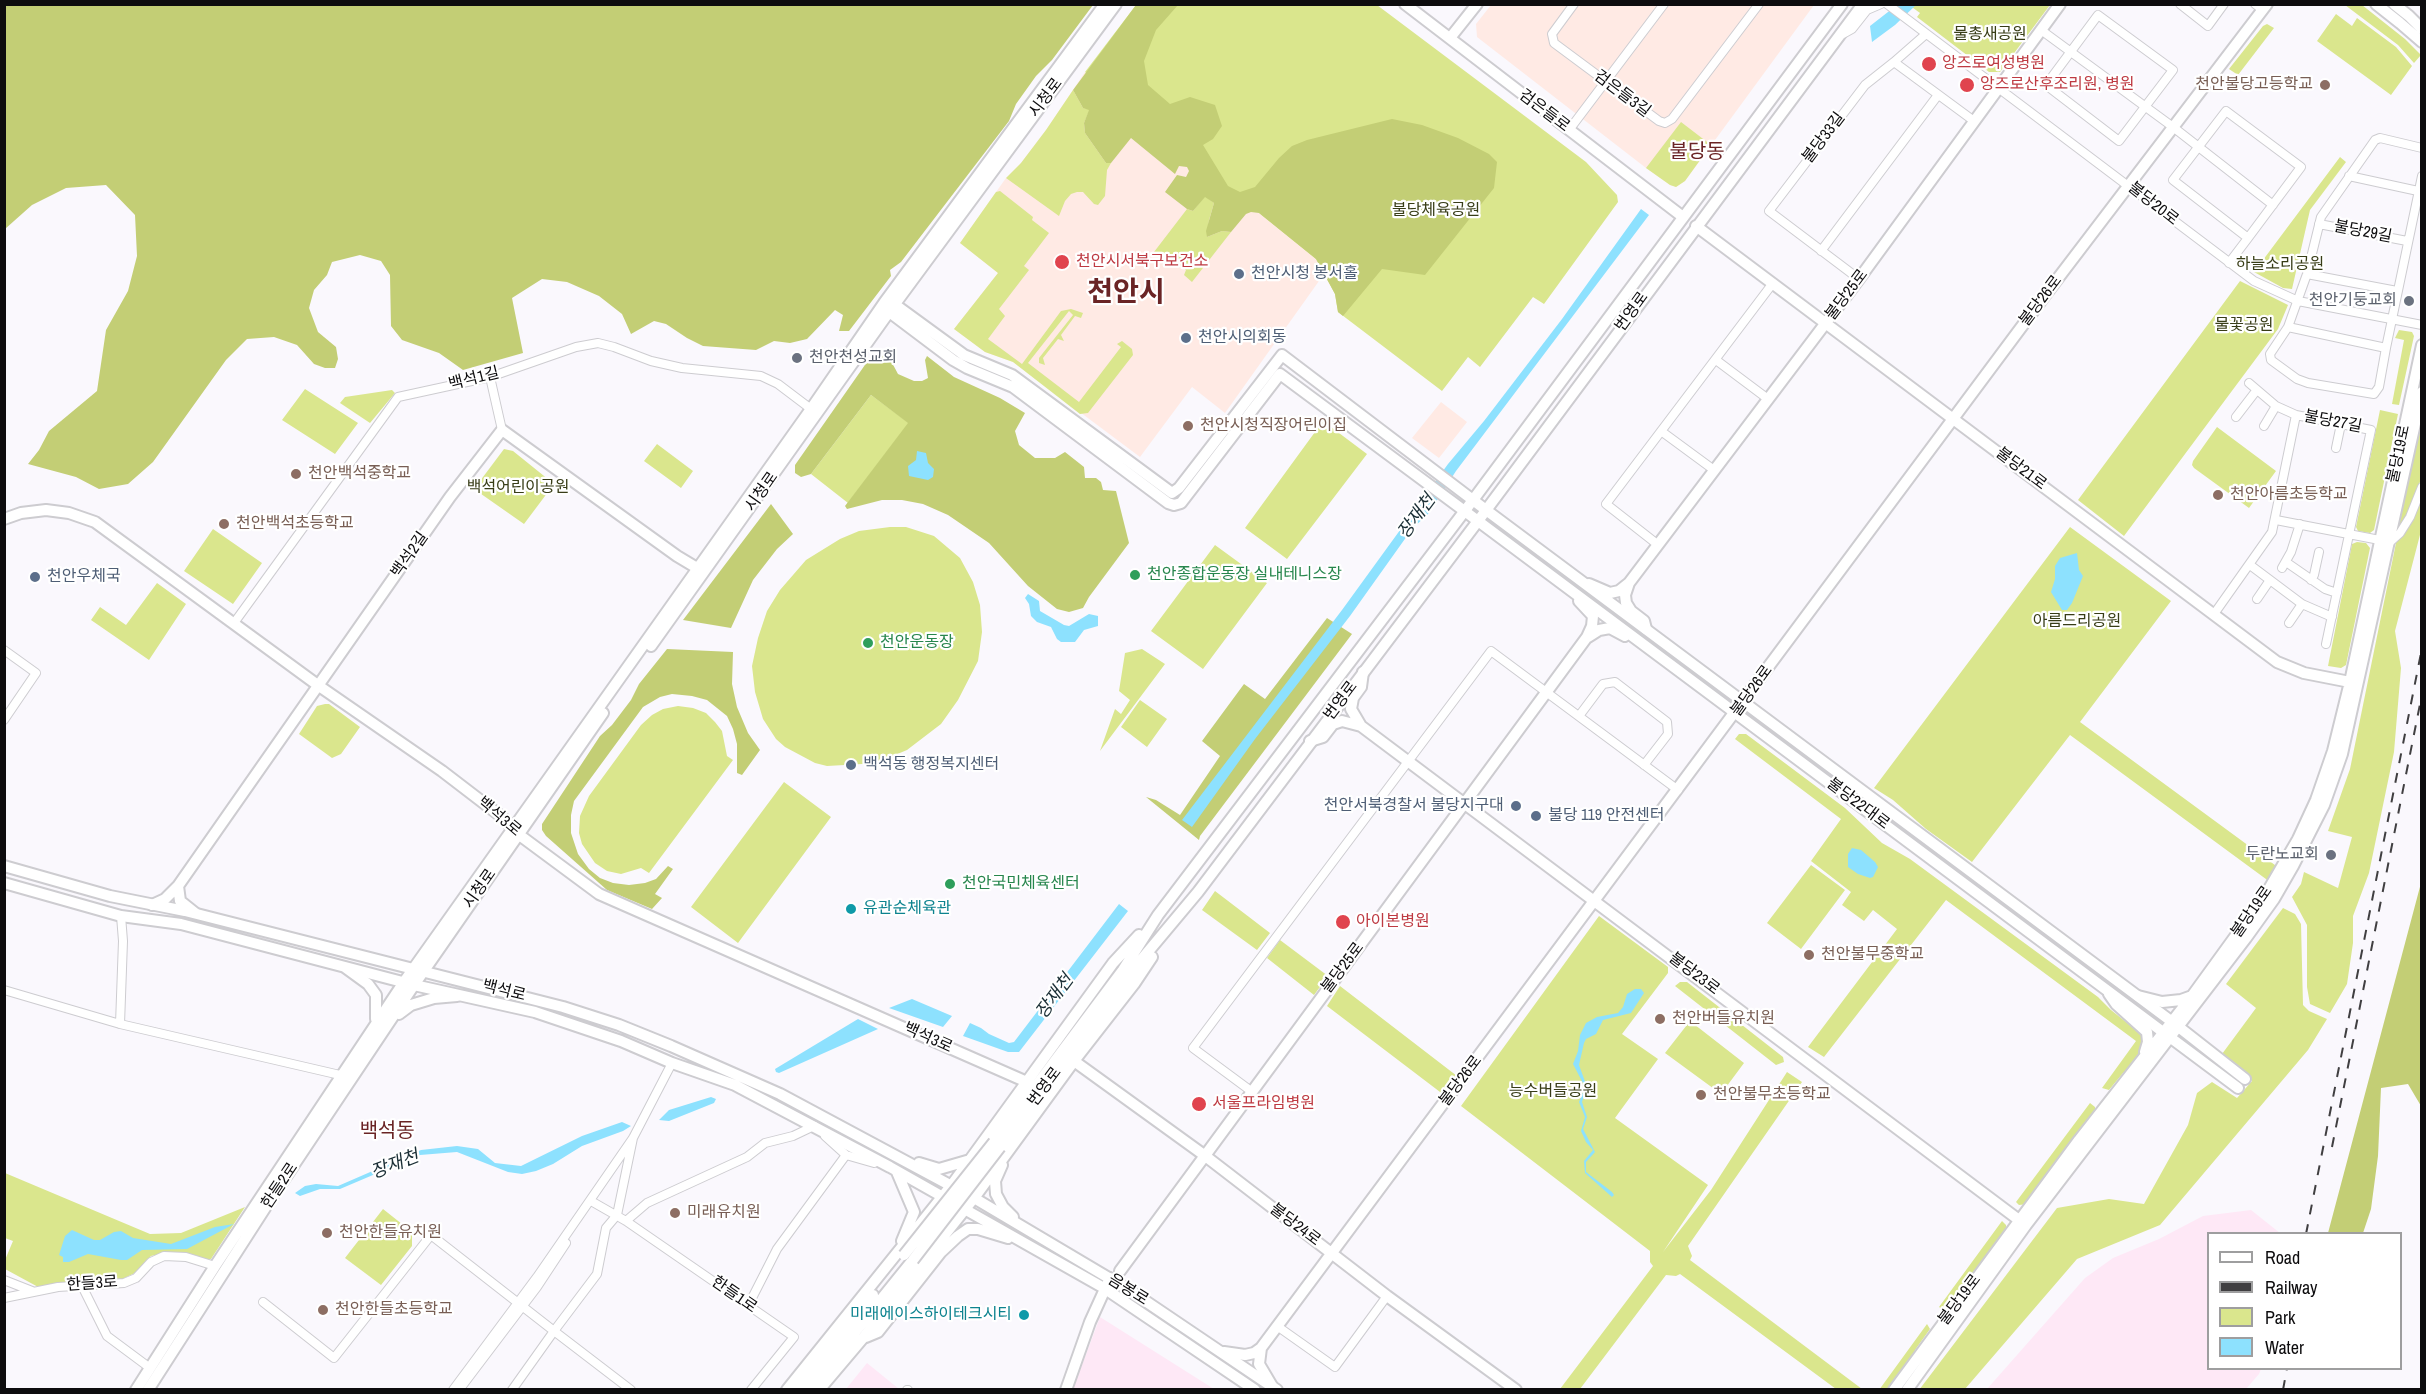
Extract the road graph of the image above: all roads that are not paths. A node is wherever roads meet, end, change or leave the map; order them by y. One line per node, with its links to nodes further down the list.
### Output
1 (1105, 4): 52 (street, 시청로)
2 (1116, 4): 52 (street, 시청로)
3 (1405, 4): 22 (street, 검은들로)
4 (1477, 4): 22 (street)
5 (1574, 4): 26 (street, 검은들3길)
6 (1664, 4): 26 (street)
7 (1759, 4): 26 (street, 검은들3길)
8 (1842, 4): 40 (street, 번영로)
9 (1863, 4): 21 (street, 번영로)
10 (1881, 4): 21 (street)
11 (1887, 4): 20 (street, 불당20로)
12 (2060, 4): 19 (street, 불당25로)
13 (2180, 4): 14 (street)
14 (2224, 4)
15 (2376, 4): 23 (street)
16 (2394, 4): 18 (street)
17 (2262, 6): 31 (street, 불당26로)
18 (2421, 29)
19 (2041, 30): 24 (street); 27 (street, 불당25로)
20 (1926, 34): 25 (street); 27 (street, 불당20로)
21 (1839, 37): 42 (street, 번영로)
22 (1450, 39): 32 (street, 검은들로)
23 (2421, 42)
24 (2070, 52): 29 (street); 29 (street); 29 (street)
25 (1893, 62): 28 (street); 45 (street, 불당33길)
26 (1604, 81): 32 (street)
27 (1998, 89): 30 (street, 불당25로); 37 (street, 불당20로)
28 (1938, 95): 30 (street); 45 (street)
29 (2146, 107): 31 (street)
30 (1974, 121): 48 (street, 불당25로)
31 (2173, 127): 33 (street); 37 (street, 불당26로)
32 (1569, 130): 40 (street, 검은들로)
33 (2198, 147): 39 (street); 39 (street); 43 (street)
34 (2421, 148): 35 (street, 불당29길)
35 (2349, 176): 38 (street); 41 (street, 불당29길)
36 (2421, 176): 38 (street, 불당29길)
37 (2128, 185): 46 (street, 불당20로); 73 (street, 불당26로)
38 (2418, 191): 44 (street, 불당29길)
39 (2273, 205): 43 (street)
40 (1683, 217): 42 (street, 검은들로); 81 (street, 번영로)
41 (2319, 224): 44 (street, 불당29길); 47 (street, 불당29길)
42 (1696, 226): 49 (street, 불당21로); 82 (street, 번영로)
43 (2248, 238): 46 (street)
44 (2407, 241): 50 (street, 불당29길)
45 (1821, 251): 48 (street, 불당33길)
46 (2229, 263): 51 (street, 불당20로)
47 (2307, 273): 50 (street); 51 (street, 불당29길)
48 (1859, 279): 54 (street, 불당25로)
49 (1773, 283): 54 (street, 불당21로); 59 (street)
50 (2397, 291): 53 (street, 불당29길)
51 (2298, 301): 53 (street, 불당20로); 56 (street, 불당29길)
52 (888, 305): 64 (street, 불당22대로); 65 (street); 68 (street, 시청로); 93 (street, 시청로)
53 (2392, 320): 55 (street, 불당20로); 58 (street, 불당29길)
54 (1826, 323): 66 (street, 불당25로); 73 (street, 불당21로)
55 (2421, 325)
56 (2288, 327): 58 (street); 58 (street, 불당29길)
57 (2421, 345): 89 (street, 불당19로)
58 (2386, 348)
59 (1716, 360): 66 (street); 77 (street)
60 (490, 377): 68 (street, 백석1길); 76 (street); 104 (street, 백석1길)
61 (2249, 383): 62 (street)
62 (2256, 391): 67 (street); 72 (street)
63 (2421, 392): 89 (street, 불당19로)
64 (1312, 398): 65 (street); 69 (street, 불당22대로)
65 (1339, 398): 70 (street, 불당22대로)
66 (1768, 399): 79 (street, 불당25로)
67 (2276, 406): 71 (street); 75 (street)
68 (811, 409): 93 (street, 시청로)
69 (1329, 411): 70 (street); 83 (street, 불당22대로)
70 (1360, 414): 81 (street, 불당22대로)
71 (2296, 415): 74 (street, 불당27길); 85 (street, 불당27길)
72 (2236, 417)
73 (1954, 419): 102 (street, 불당21로); 115 (street, 불당26로)
74 (2341, 424): 78 (street); 88 (street, 불당27길)
75 (2264, 426)
76 (502, 430): 93 (street); 113 (street, 백석2길)
77 (1660, 431): 79 (street); 90 (street)
78 (2336, 448)
79 (1714, 470): 90 (street, 불당25로)
80 (2421, 487): 89 (street)
81 (1473, 500): 82 (street, 불당22대로); 83 (street, 번영로)
82 (1486, 510): 86 (street, 번영로); 96 (street, 불당22대로)
83 (1464, 511): 86 (street, 불당22대로); 133 (street, 번영로)
84 (4, 519): 104 (street, 백석3로)
85 (2276, 520): 87 (street); 92 (street, 불당27길)
86 (1478, 521): 99 (street, 불당22대로); 111 (street, 번영로)
87 (2300, 524): 88 (street); 95 (street)
88 (2350, 534): 89 (street); 98 (street, 불당27길)
89 (2385, 541): 112 (street, 불당19로)
90 (1658, 544): 97 (street, 불당25로)
91 (2319, 552): 95 (street)
92 (2250, 565): 94 (street); 102 (street, 불당27길)
93 (701, 570): 125 (street, 시청로)
94 (2270, 580): 100 (street); 101 (street)
95 (2311, 580): 98 (street)
96 (1584, 583): 97 (street); 106 (street, 불당22대로)
97 (1629, 583): 106 (street)
98 (2337, 593): 103 (street, 불당27길)
99 (1576, 594): 107 (street); 108 (street, 불당22대로)
100 (2257, 599)
101 (2302, 604): 103 (street); 105 (street)
102 (2214, 614): 112 (street, 불당21로)
103 (2332, 617): 109 (street, 불당27길)
104 (234, 623): 113 (street, 백석3로)
105 (2289, 623)
106 (1646, 629): 115 (street, 불당22대로)
107 (1587, 637): 108 (street); 114 (street, 불당25로)
108 (1639, 641): 116 (street, 불당22대로)
109 (2326, 644)
110 (4, 650): 118 (street)
111 (1363, 671): 119 (street); 120 (street, 번영로)
112 (2354, 683): 129 (street, 불당19로)
113 (319, 686): 125 (street, 백석3로); 128 (street, 백석2길)
114 (1547, 693): 117 (street); 121 (street); 124 (street, 불당25로)
115 (1744, 703): 116 (street, 불당26로); 142 (street, 불당22대로)
116 (1736, 713): 123 (street, 불당26로); 139 (street, 불당22대로)
117 (1579, 716): 122 (street); 122 (street)
118 (4, 720)
119 (1361, 726): 120 (street); 121 (street, 불당23로)
120 (1310, 741): 135 (street, 번영로)
121 (1408, 760): 124 (street, 불당23로); 154 (street)
122 (1644, 765): 123 (street)
123 (1678, 790): 130 (street, 불당26로)
124 (1466, 803): 130 (street, 불당23로); 154 (street, 불당25로)
125 (515, 830): 137 (street, 시청로); 153 (street, 백석3로)
126 (4, 866): 131 (street, 백석로)
127 (4, 883): 134 (street, 백석로)
128 (178, 886): 131 (street, 백석2길); 132 (street)
129 (2270, 897): 143 (street, 불당19로); 145 (street, 불당19로)
130 (1595, 901): 172 (street, 불당23로); 175 (street, 불당26로)
131 (153, 905): 132 (street, 백석로)
132 (195, 914): 137 (street, 백석로)
133 (1158, 915): 153 (street); 158 (street, 번영로)
134 (121, 916): 136 (street, 백석로); 146 (street)
135 (1171, 926): 149 (street); 158 (street, 번영로)
136 (343, 966): 138 (street, 백석로); 147 (street)
137 (419, 969): 138 (street, 시청로); 161 (street, 백석로)
138 (409, 984): 141 (street, 백석로); 144 (street, 한들2로); 147 (street, 한들2로)
139 (2103, 986): 148 (street, 불당22대로); 150 (street)
140 (4, 990): 146 (street)
141 (461, 996): 144 (street); 151 (street, 백석로)
142 (2138, 996): 143 (street); 145 (street, 불당22대로)
143 (2192, 996): 145 (street, 불당19로)
144 (391, 1019): 200 (street, 한들2로)
145 (2175, 1023): 148 (street, 불당19로); 148 (street, 불당22대로)
146 (120, 1024): 152 (street)
147 (375, 1024): 152 (street, 한들2로)
148 (2167, 1033): 150 (street, 불당19로)
149 (1074, 1061): 157 (street); 160 (street, 불당24로)
150 (2144, 1061): 172 (street, 불당19로)
151 (672, 1063): 155 (street, 백석로); 156 (street)
152 (340, 1075): 178 (street, 한들2로)
153 (1027, 1082): 162 (street)
154 (1251, 1091): 160 (street, 불당25로)
155 (814, 1126): 159 (street); 163 (street, 백석로); 171 (street)
156 (633, 1138): 168 (street); 170 (street)
157 (1012, 1143): 164 (street); 173 (street)
158 (997, 1144): 177 (street, 번영로, bridge)
159 (846, 1155): 163 (street); 190 (street)
160 (1204, 1155): 175 (street, 불당24로); 180 (street, 불당25로)
161 (896, 1156): 162 (street); 165 (street, 백석로)
162 (970, 1160): 164 (street); 165 (street)
163 (894, 1169): 166 (street, 백석로); 177 (street)
164 (992, 1172): 167 (street)
165 (951, 1186): 166 (street); 167 (street, 백석로)
166 (942, 1197): 169 (street, 백석로); 174 (street)
167 (974, 1197): 169 (street); 173 (street, 음봉로)
168 (591, 1201): 170 (street, 한들1로); 191 (street)
169 (964, 1209): 173 (street, 음봉로); 176 (street)
170 (618, 1215): 171 (street, 한들1로); 193 (street)
171 (626, 1221): 190 (street, 한들1로)
172 (2022, 1223): 213 (street, 불당19로); 214 (street, 불당19로)
173 (1023, 1235): 179 (street, 음봉로); 184 (street, 음봉로); 194 (street)
174 (909, 1239): 176 (street); 177 (street)
175 (1333, 1253): 187 (street, 불당24로); 192 (street, 불당26로)
176 (929, 1254): 194 (street)
177 (904, 1257): 206 (street); 207 (street, 번영로); 208 (street, 번영로)
178 (215, 1266): 183 (street, 한들3로); 197 (street, 한들2로)
179 (1096, 1270): 180 (street); 181 (street, 음봉로)
180 (1120, 1271): 185 (street)
181 (1110, 1278): 184 (street); 185 (street, 음봉로)
182 (4, 1280): 186 (street, 한들3로)
183 (82, 1286): 186 (street, 한들3로); 197 (street)
184 (1104, 1288): 210 (street); 211 (street, 음봉로)
185 (1130, 1290): 196 (street, 음봉로)
186 (32, 1291): 188 (street, 한들3로)
187 (1387, 1296): 192 (street); 212 (street, 불당24로)
188 (4, 1298)
189 (262, 1302): 191 (street)
190 (749, 1304): 205 (street, 한들1로)
191 (520, 1305): 193 (street); 201 (street); 202 (street)
192 (1277, 1326): 195 (street, 불당26로)
193 (554, 1331): 203 (street); 204 (street)
194 (863, 1338): 209 (street)
195 (1261, 1348): 196 (street); 198 (street)
196 (1224, 1352): 198 (street, 음봉로)
197 (150, 1368): 199 (street, 한들2로)
198 (1275, 1388)
199 (136, 1389)
200 (148, 1389)
201 (453, 1389)
202 (459, 1389)
203 (512, 1389)
204 (632, 1389)
205 (751, 1389)
206 (787, 1389)
207 (797, 1389)
208 (808, 1389)
209 (819, 1389)
210 (1066, 1389)
211 (1255, 1389)
212 (1516, 1389)
213 (1894, 1389)
214 (1907, 1389)

